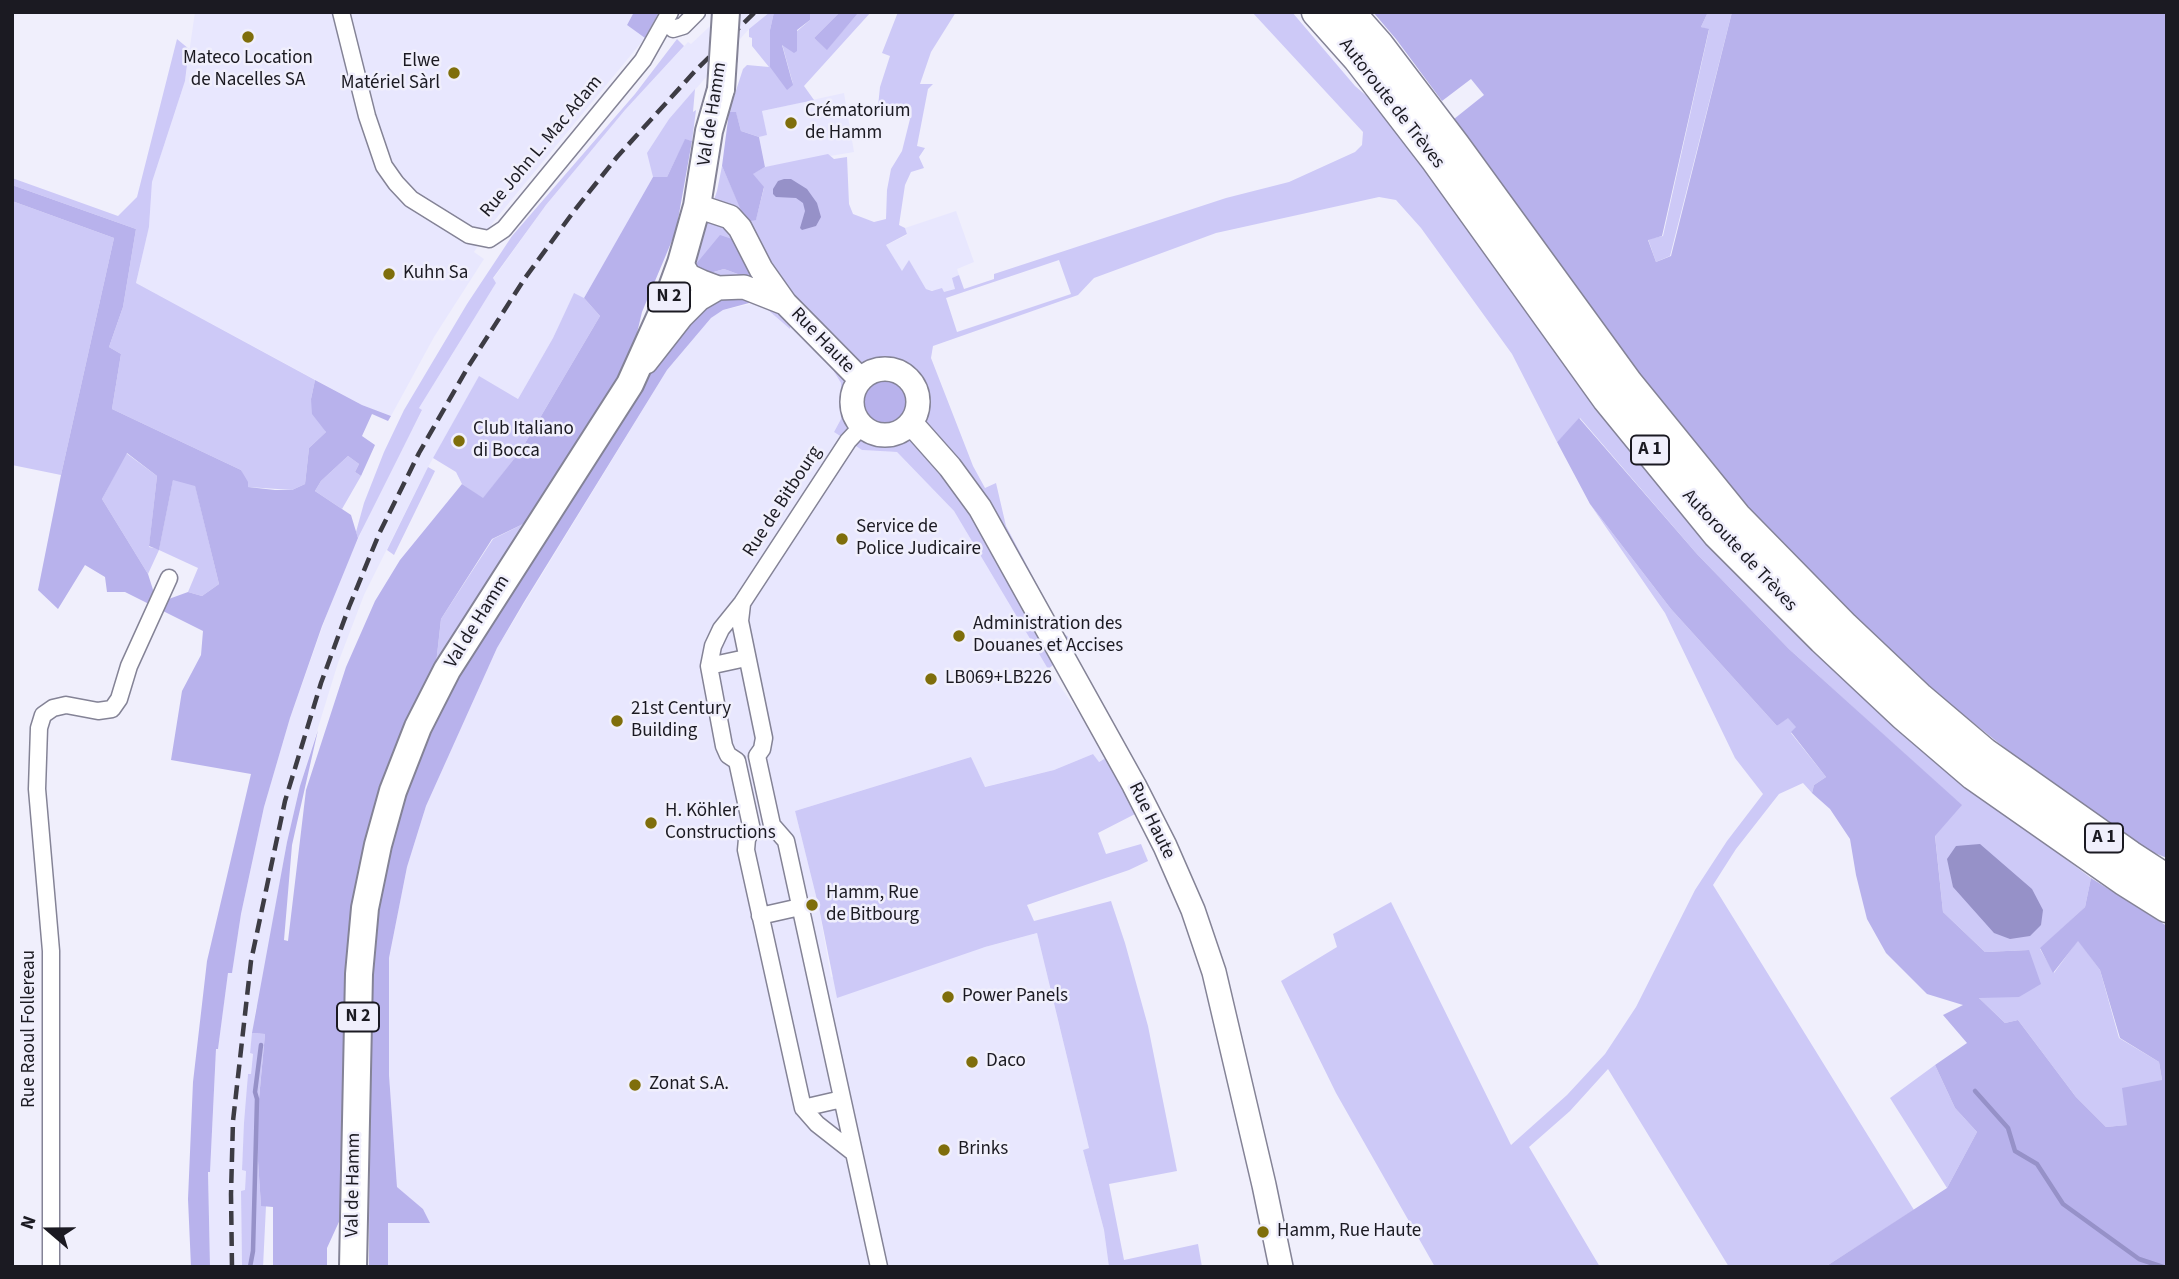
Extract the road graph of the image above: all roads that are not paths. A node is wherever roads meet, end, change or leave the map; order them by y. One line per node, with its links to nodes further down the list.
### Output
1 (341, 12): 2 (street, Rue John L. Mac Adam)
2 (670, 12)
3 (697, 12): 7 (street)
4 (726, 12): 8 (main road, Val de Hamm / N 2, bridge)
5 (1317, 12): 28 (highway, Autoroute de Trèves / A 1)
6 (1349, 12): 26 (highway, Autoroute de Trèves / A 1)
7 (673, 29)
8 (697, 205): 9 (main road, Val de Hamm / N 2); 11 (main road, Rue Haute)
9 (681, 263): 10 (main road, Rue Haute); 13 (main road, Val de Hamm / N 2)
10 (718, 288): 11 (main road, Rue Haute); 13 (main road)
11 (785, 303): 12 (main road, Rue Haute)
12 (860, 379): 14 (main road, Rue Haute); 15 (main road, Rue Haute)
13 (630, 384): 34 (main road, Val de Hamm / N 2)
14 (911, 423): 15 (main road); 36 (main road, Rue Haute)
15 (862, 426): 17 (street, Rue de Bitbourg)
16 (169, 578): 33 (street, Rue Raoul Follereau)
17 (742, 603): 18 (street); 19 (street, Rue de Bitbourg)
18 (746, 658): 19 (street); 20 (street)
19 (709, 666): 21 (street, Rue de Bitbourg)
20 (757, 756): 21 (street); 22 (street)
21 (737, 761): 23 (street, Rue de Bitbourg)
22 (765, 791): 23 (street); 24 (street)
23 (745, 796): 25 (street, Rue de Bitbourg)
24 (772, 825): 25 (street); 27 (street)
25 (752, 830): 29 (street, Rue de Bitbourg)
26 (2167, 880)
27 (800, 907): 29 (street); 30 (street)
28 (2167, 907)
29 (760, 916): 31 (street, Rue de Bitbourg)
30 (842, 1099): 31 (street); 32 (street)
31 (803, 1108): 32 (street)
32 (854, 1153): 35 (street)
33 (51, 1267)
34 (353, 1267)
35 (879, 1267)
36 (1281, 1267)

